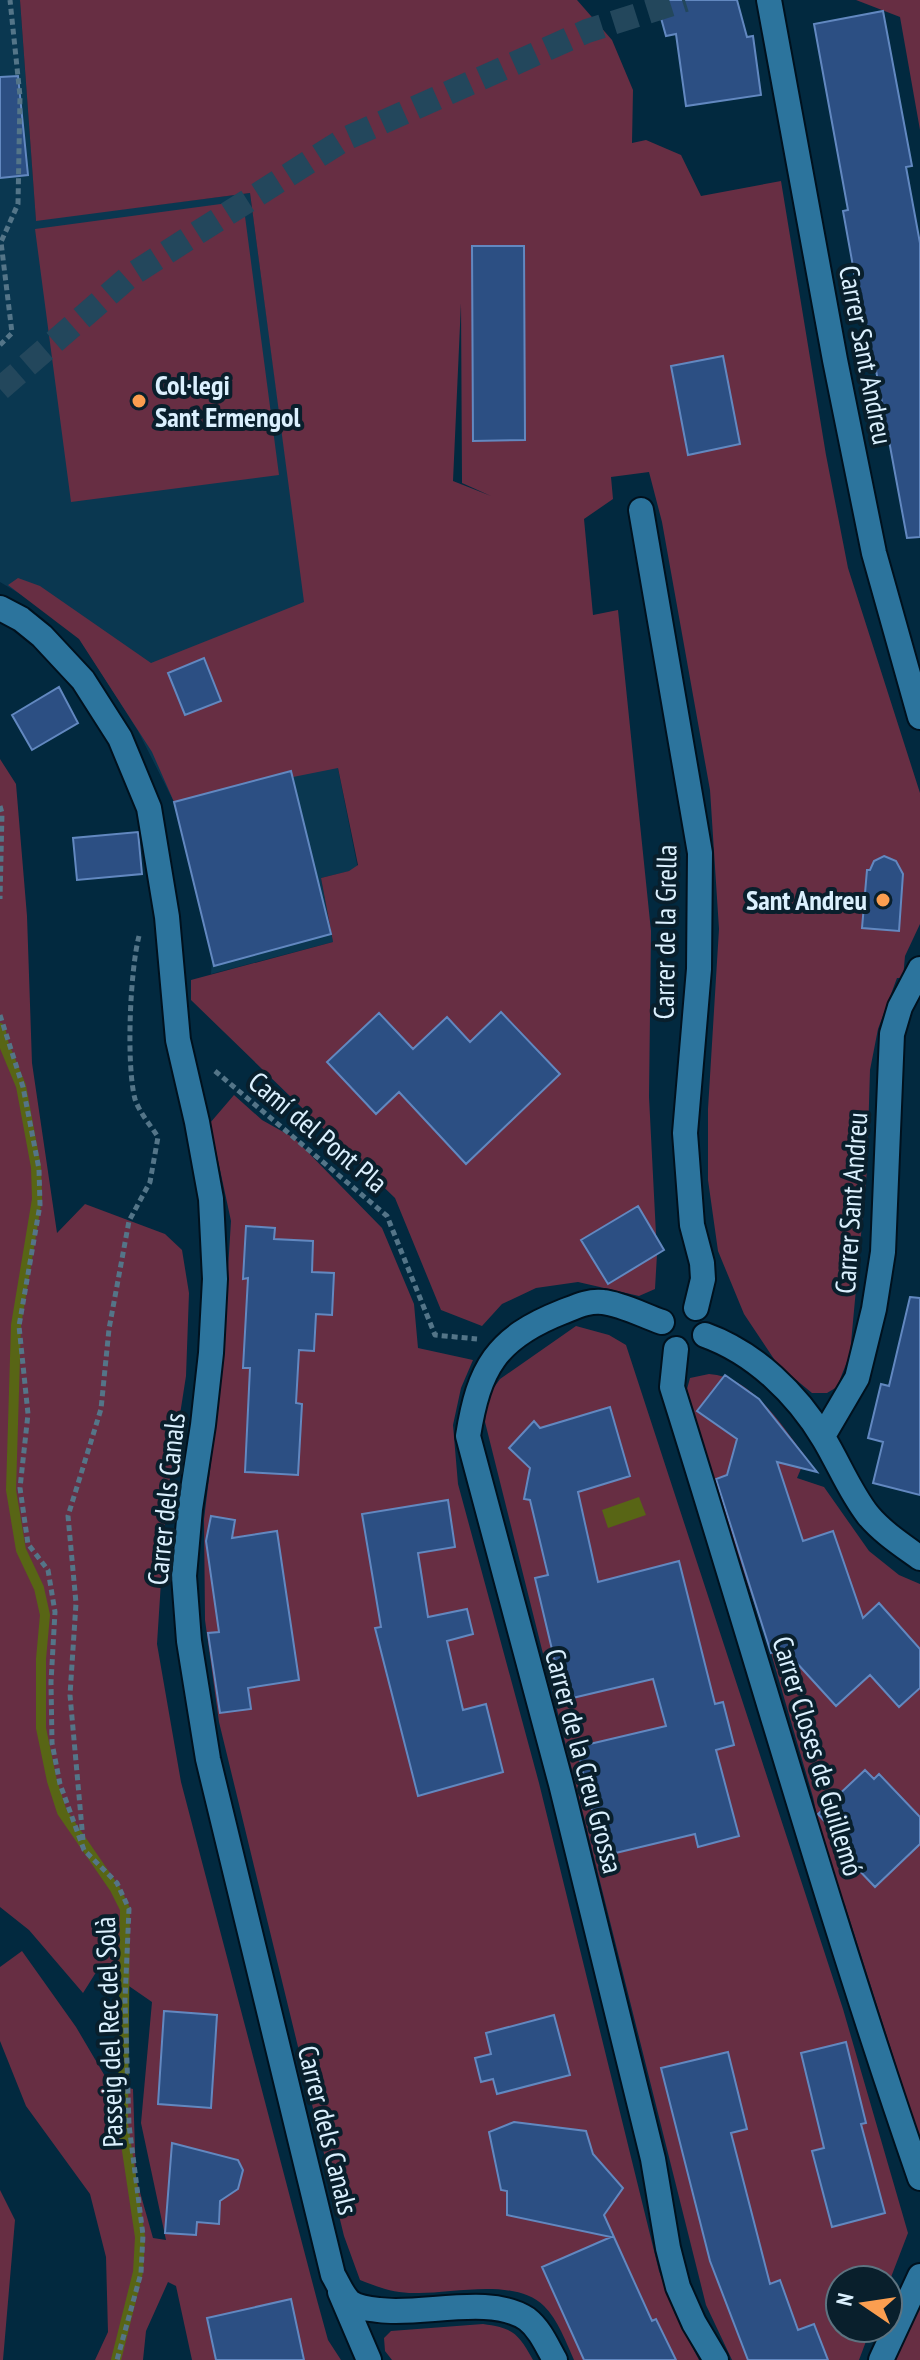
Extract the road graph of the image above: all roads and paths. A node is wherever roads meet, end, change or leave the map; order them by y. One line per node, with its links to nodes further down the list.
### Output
1 (10, 0): 3 (path)
2 (769, 0): 6 (street, Carrer Sant Andreu)
3 (0, 344)
4 (641, 510): 13 (street, Carrer de la Grella)
5 (0, 608): 22 (street, Carrer dels Canals)
6 (920, 717)
7 (0, 806): 8 (path)
8 (0, 899)
9 (140, 934): 20 (path)
10 (920, 969): 18 (street, Carrer Sant Andreu)
11 (0, 1015): 20 (path, Passeig del Rec del Solà)
12 (213, 1069): 16 (path, Camí del Pont Pla)
13 (696, 1308): 14 (street); 15 (street)
14 (662, 1322): 16 (street, Carrer de la Creu Grossa); 17 (street)
15 (705, 1335): 17 (street); 18 (street)
16 (509, 1342): 27 (street, Carrer de la Creu Grossa)
17 (676, 1349): 21 (street, Carrer Closes de Guillemó)
18 (823, 1436): 19 (street)
19 (920, 1558)
20 (84, 1850): 24 (path, Passeig del Rec del Solà)
21 (920, 2178)
22 (333, 2275): 25 (street); 26 (street, Carrer dels Canals)
23 (920, 2276): 28 (street)
24 (117, 2360)
25 (369, 2360)
26 (555, 2360)
27 (716, 2360)
28 (881, 2360)

